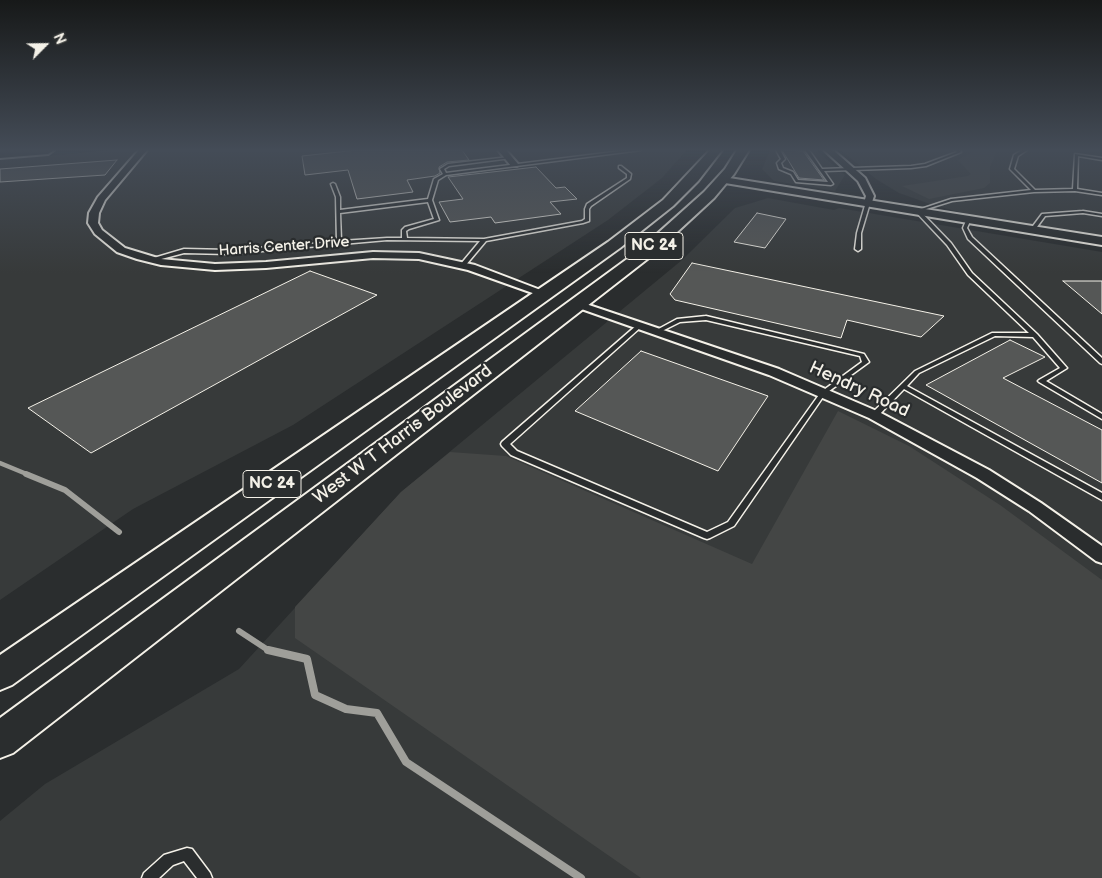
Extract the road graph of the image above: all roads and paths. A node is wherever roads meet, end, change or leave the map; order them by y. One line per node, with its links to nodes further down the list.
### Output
1 (108, 191): 24 (street, Harris Center Drive)
2 (336, 191): 15 (lane)
3 (433, 191): 12 (lane)
4 (610, 191): 20 (lane)
5 (680, 191): 26 (main road, West W T Harris Boulevard / NC 24)
6 (712, 191): 27 (main road, West W T Harris Boulevard / NC 24)
7 (792, 191): 13 (main road)
8 (868, 191): 13 (street)
9 (1034, 191): 14 (lane)
10 (1082, 191): 11 (lane)
11 (1102, 194)
12 (430, 200): 15 (lane); 19 (lane)
13 (868, 203): 14 (main road); 23 (lane)
14 (917, 211): 17 (main road); 30 (lane)
15 (338, 212): 22 (lane)
16 (1102, 215): 18 (lane)
17 (970, 220): 18 (main road); 31 (lane)
18 (1032, 230): 21 (main road)
19 (405, 239): 20 (lane); 22 (lane)
20 (484, 240): 25 (lane)
21 (1102, 241)
22 (339, 243): 24 (lane)
23 (858, 249)
24 (150, 260): 25 (street, Harris Center Drive)
25 (463, 265): 26 (street, Harris Center Drive)
26 (545, 294): 38 (main road, West W T Harris Boulevard / NC 24)
27 (577, 304): 28 (street, Hendry Road); 39 (main road, West W T Harris Boulevard / NC 24)
28 (639, 326): 29 (street, Hendry Road); 33 (lane)
29 (656, 332): 33 (street, Hendry Road); 33 (lane)
30 (1035, 335): 32 (lane); 35 (lane)
31 (1102, 362)
32 (903, 386): 34 (lane); 36 (lane)
33 (823, 393): 34 (street, Hendry Road)
34 (874, 415): 37 (street, Hendry Road)
35 (1102, 417)
36 (1102, 497)
37 (1102, 556)
38 (0, 674)
39 (0, 740)
40 (149, 878): 41 (lane)
41 (205, 878)

